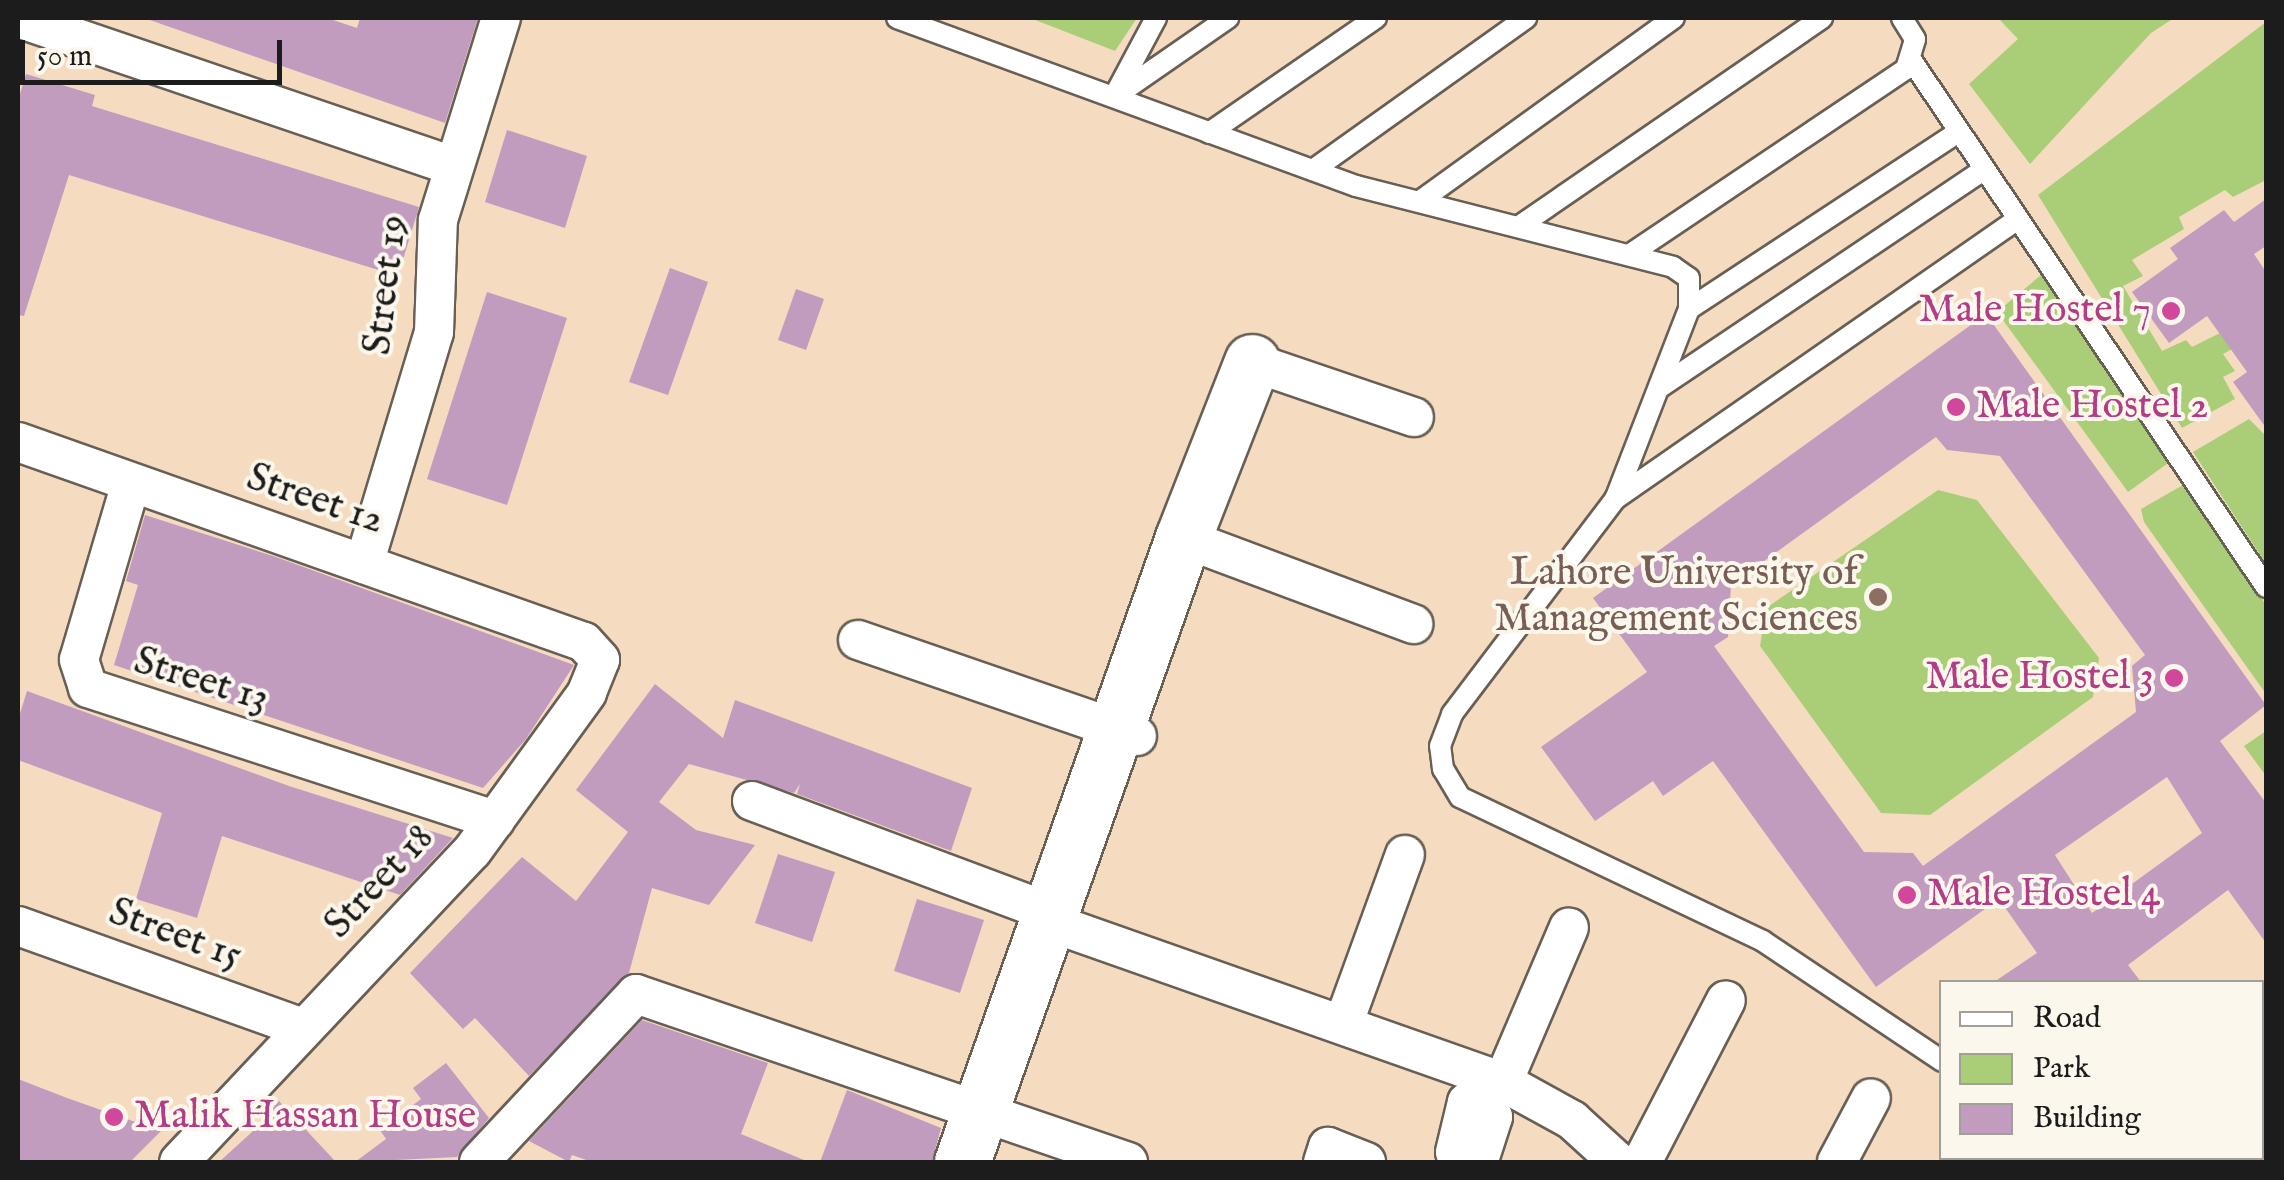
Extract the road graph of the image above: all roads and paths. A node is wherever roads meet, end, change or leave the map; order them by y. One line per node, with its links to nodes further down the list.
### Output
1 (18, 18): 15 (street)
2 (501, 18): 15 (street, Street 19)
3 (897, 18): 12 (lane)
4 (1156, 18): 12 (lane)
5 (1228, 18): 12 (lane)
6 (1376, 18): 14 (lane)
7 (1526, 18): 16 (lane)
8 (1674, 18): 18 (lane)
9 (1822, 18): 20 (lane)
10 (1902, 18): 11 (lane)
11 (1912, 61): 13 (lane); 21 (lane)
12 (1114, 97): 14 (lane)
13 (1958, 132): 17 (lane); 22 (lane)
14 (1210, 134): 16 (lane)
15 (452, 166): 30 (street, Street 19)
16 (1313, 170): 18 (lane)
17 (1984, 170): 19 (lane); 24 (lane)
18 (1420, 201): 20 (lane)
19 (2016, 220): 28 (lane); 31 (lane)
20 (1518, 227): 21 (lane)
21 (1629, 255): 22 (lane)
22 (1689, 309): 24 (lane)
23 (1264, 366): 25 (street); 29 (street)
24 (1659, 388): 28 (lane)
25 (1414, 417)
26 (18, 442): 27 (street, Street 12)
27 (131, 483): 30 (street, Street 12); 37 (street, Street 13)
28 (1615, 499): 45 (lane)
29 (1195, 543): 32 (street); 35 (street)
30 (364, 564): 34 (street, Street 12)
31 (2266, 586)
32 (1412, 624)
33 (858, 640): 35 (street)
34 (584, 642): 37 (street, Street 18)
35 (1129, 734): 39 (street)
36 (752, 801): 39 (street)
37 (495, 820): 44 (street, Street 18)
38 (1405, 855): 43 (street)
39 (1061, 921): 43 (street); 48 (street)
40 (18, 926): 44 (street, Street 15)
41 (1569, 927): 46 (street)
42 (1726, 1000): 56 (street)
43 (1343, 1025): 46 (street)
44 (303, 1028): 50 (street, Street 18)
45 (1939, 1058)
46 (1502, 1082): 55 (street)
47 (1871, 1098): 57 (street)
48 (989, 1130): 49 (street); 51 (street); 52 (street)
49 (489, 1161)
50 (179, 1162)
51 (962, 1162)
52 (1128, 1162)
53 (1323, 1162): 54 (street)
54 (1366, 1162)
55 (1618, 1162)
56 (1642, 1162)
57 (1837, 1162)

